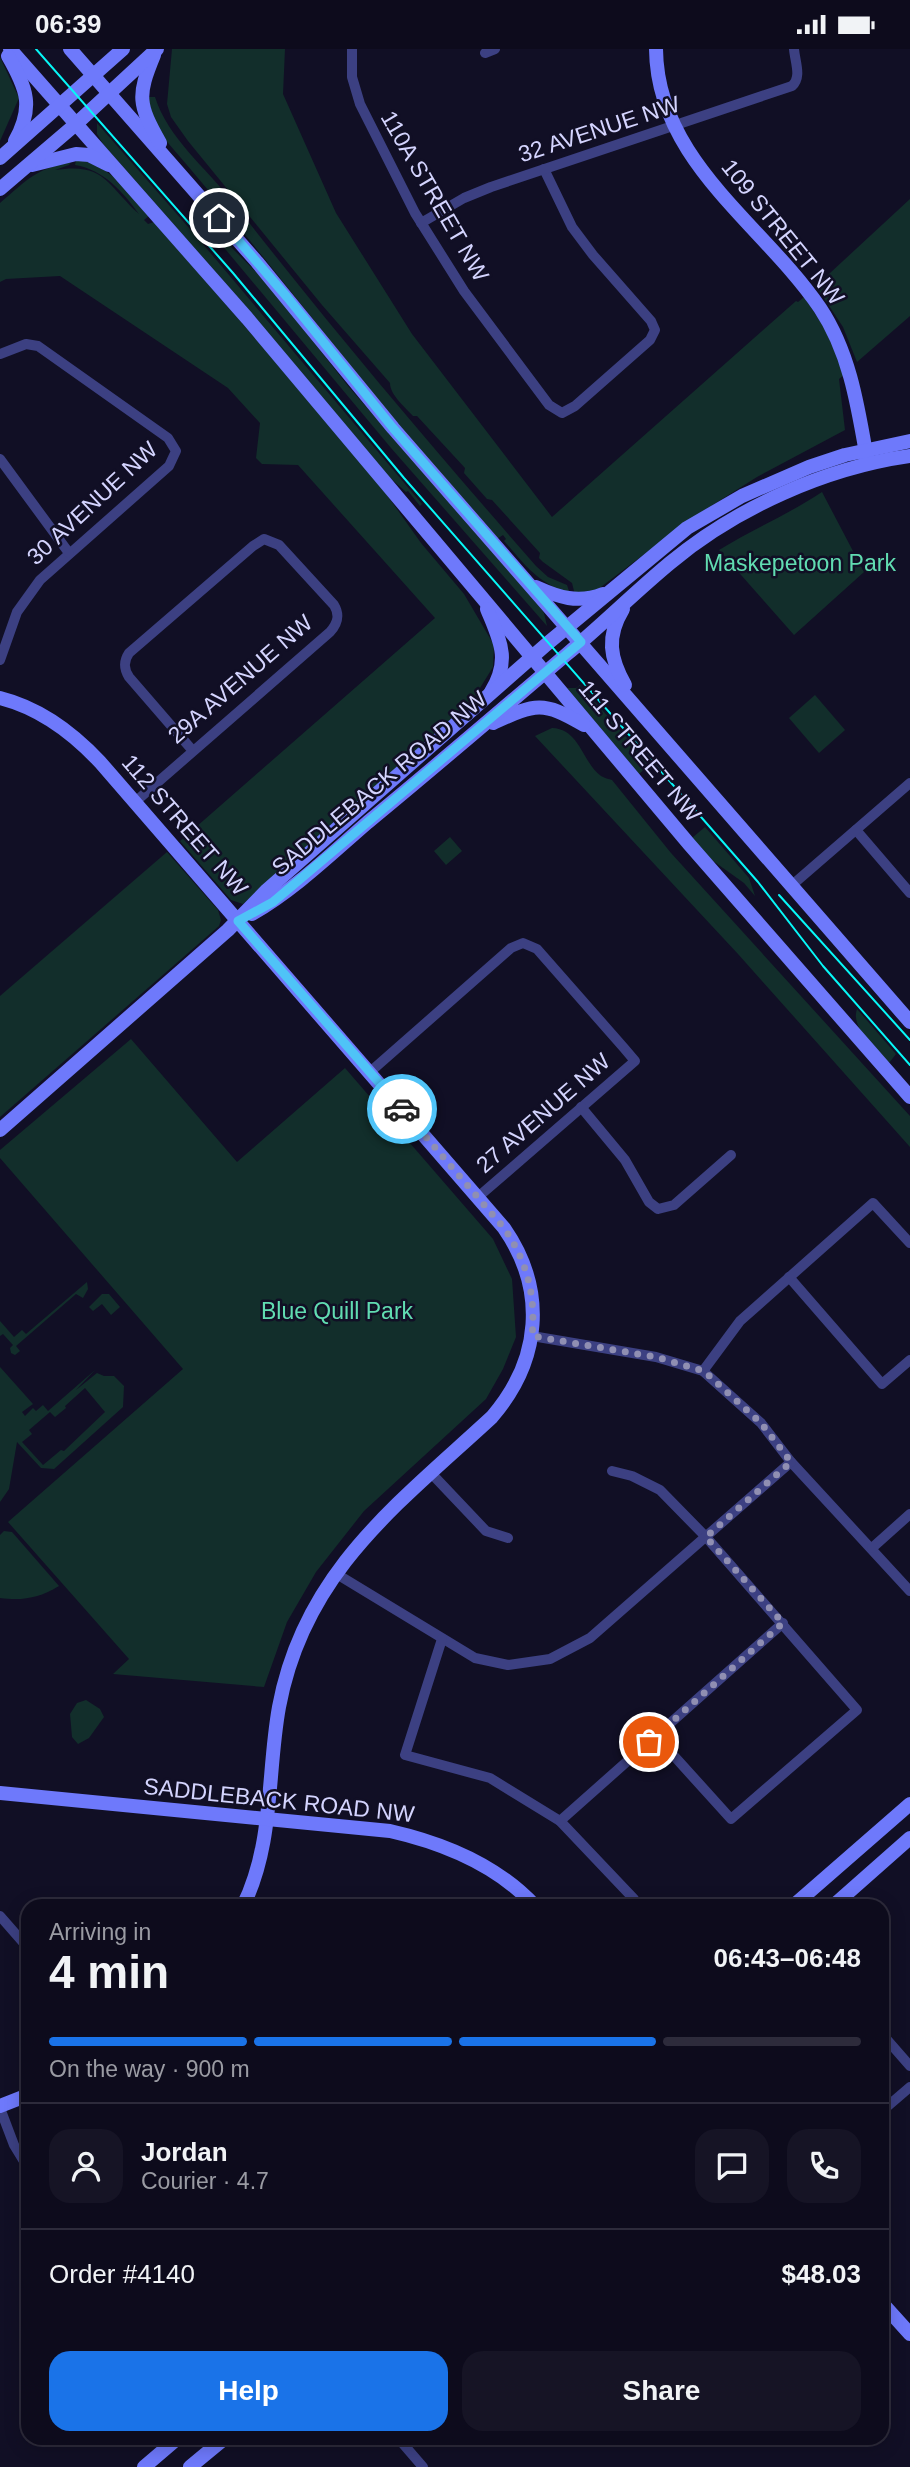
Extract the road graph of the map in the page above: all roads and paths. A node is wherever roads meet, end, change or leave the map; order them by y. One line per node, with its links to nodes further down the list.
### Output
1 (4, 49): 14 (street)
2 (10, 49): 11 (street, 111 STREET NW)
3 (70, 49): 9 (street, 111 STREET NW)
4 (123, 49): 9 (street)
5 (157, 49): 10 (street); 19 (street)
6 (656, 49): 13 (street, 109 STREET NW)
7 (794, 49): 13 (street, 32 AVENUE NW)
8 (351, 50): 21 (street, 110A STREET NW)
9 (94, 76): 10 (street, 111 STREET NW); 11 (street)
10 (109, 93): 12 (street); 19 (street, 111 STREET NW)
11 (60, 106): 12 (street, 111 STREET NW); 14 (street)
12 (76, 124): 16 (street); 17 (street, 111 STREET NW)
13 (674, 127): 18 (street, 32 AVENUE NW); 25 (street, 109 STREET NW)
14 (12, 147): 15 (street)
15 (0, 158)
16 (27, 167): 17 (street); 20 (street)
17 (115, 169): 31 (street, 111 STREET NW)
18 (544, 169): 21 (street, 32 AVENUE NW); 21 (street, 110A STREET NW)
19 (189, 184): 28 (street, 111 STREET NW)
20 (0, 189)
21 (421, 223)
22 (0, 354): 27 (street, 30 AVENUE NW)
23 (910, 441): 25 (street)
24 (910, 456): 25 (street)
25 (867, 457): 29 (street); 30 (street)
26 (0, 459): 27 (street)
27 (69, 553): 35 (street, 30 AVENUE NW)
28 (530, 584): 30 (street); 32 (street, 111 STREET NW)
29 (642, 588): 33 (street); 39 (street)
30 (611, 591): 32 (street)
31 (482, 598): 34 (street, 111 STREET NW); 38 (street)
32 (568, 627): 33 (street, 111 STREET NW); 34 (street)
33 (581, 642): 36 (street); 39 (street, 111 STREET NW)
34 (533, 657): 36 (street, 111 STREET NW); 38 (street, SADDLEBACK ROAD NW)
35 (0, 660)
36 (545, 672): 40 (street, SADDLEBACK ROAD NW); 41 (street, 111 STREET NW)
37 (0, 698): 44 (street, 112 STREET NW)
38 (487, 699): 48 (street, SADDLEBACK ROAD NW)
39 (635, 705): 46 (street, 111 STREET NW)
40 (479, 730): 41 (street); 48 (street, SADDLEBACK ROAD NW)
41 (593, 730): 51 (street, 111 STREET NW)
42 (193, 751): 42 (street, 29A AVENUE NW); 44 (street, 29A AVENUE NW)
43 (910, 783): 45 (street)
44 (135, 802): 48 (street, 112 STREET NW)
45 (856, 829): 46 (street); 47 (street)
46 (791, 886): 49 (street, 111 STREET NW)
47 (910, 893)
48 (238, 921): 50 (street, 112 STREET NW); 53 (street, SADDLEBACK ROAD NW)
49 (910, 1022)
50 (370, 1072): 52 (street, 27 AVENUE NW); 55 (street, 112 STREET NW)
51 (910, 1097)
52 (581, 1107): 54 (street); 55 (street, 27 AVENUE NW)
53 (0, 1130)
54 (731, 1155)
55 (478, 1197): 58 (street, 112 STREET NW)
56 (910, 1243): 57 (street)
57 (789, 1277): 59 (street); 60 (street)
58 (532, 1336): 60 (street); 63 (street, 112 STREET NW)
59 (910, 1360)
60 (704, 1371): 61 (street)
61 (791, 1462): 65 (street); 67 (street)
62 (612, 1471): 65 (street)
63 (431, 1473): 66 (street); 68 (street, 112 STREET NW)
64 (910, 1514): 67 (street)
65 (706, 1537): 70 (street); 71 (street)
66 (508, 1538)
67 (872, 1548): 69 (street)
68 (335, 1573): 71 (street); 75 (street, 112 STREET NW)
69 (910, 1591)
70 (783, 1623): 72 (street); 72 (street)
71 (442, 1639): 76 (street)
72 (656, 1736): 76 (street)
73 (0, 1793): 75 (street, SADDLEBACK ROAD NW)
74 (910, 1804): 81 (street)
75 (266, 1819): 78 (street, 112 STREET NW); 79 (street, SADDLEBACK ROAD NW)
76 (561, 1821): 80 (street)
77 (910, 1838): 82 (street)
78 (246, 1899)
79 (527, 1899)
80 (634, 1899)
81 (801, 1899)
82 (841, 1899)
83 (0, 1916): 84 (street)
84 (21, 1940)
85 (889, 2042): 86 (street)
86 (910, 2066)
87 (910, 2087): 89 (street)
88 (21, 2098): 90 (street)
89 (889, 2105)
90 (0, 2107): 91 (street)
91 (21, 2156)
92 (889, 2311): 93 (street)
93 (910, 2334)
94 (169, 2445): 97 (street)
95 (217, 2445): 98 (street)
96 (404, 2445): 99 (street)
97 (142, 2467)
98 (190, 2467)
99 (423, 2467)

